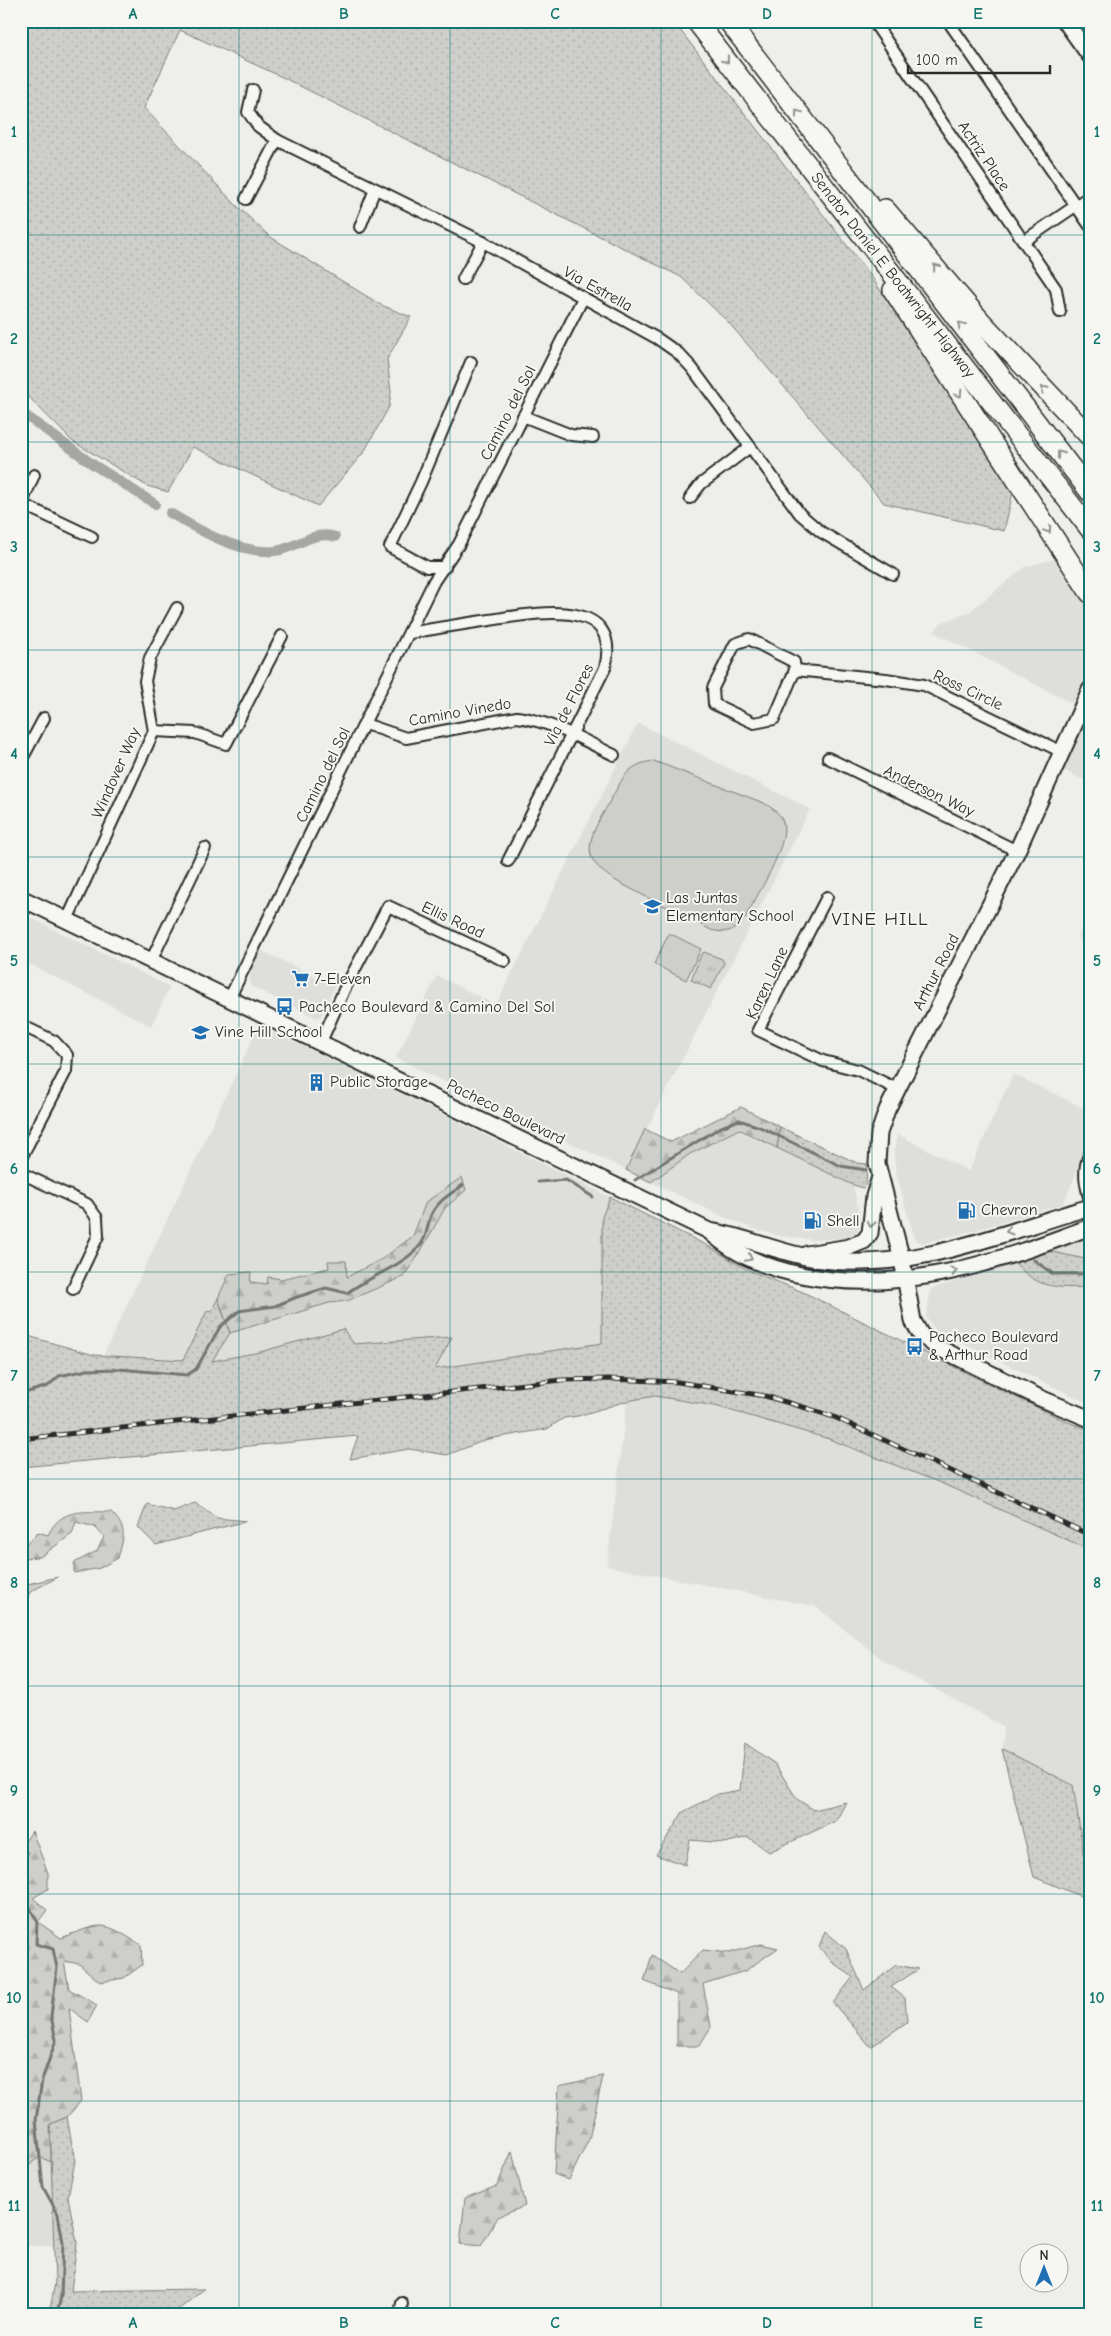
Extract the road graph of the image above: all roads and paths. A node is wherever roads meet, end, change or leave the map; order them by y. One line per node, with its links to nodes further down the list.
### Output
1 (696, 21): 18 (highway, Senator Daniel E Boatwright Highway, one-way to 18)
2 (728, 21): 9 (highway, Senator Daniel E Boatwright Highway, one-way to 2)
3 (873, 21): 16 (street, Actriz Place)
4 (948, 21): 13 (street)
5 (1065, 21): 6 (main road)
6 (1090, 56)
7 (253, 90): 8 (street, Via Estrella)
8 (277, 140): 10 (street, Via Estrella); 12 (street)
9 (821, 144): 25 (highway, one-way to 9); 28 (highway, Senator Daniel E Boatwright Highway, one-way to 9)
10 (375, 189): 15 (street); 17 (street, Via Estrella)
11 (1090, 196): 13 (street)
12 (246, 199)
13 (1076, 206): 14 (street); 16 (street)
14 (1090, 226)
15 (360, 227)
16 (1024, 241): 21 (street, Actriz Place)
17 (483, 242): 19 (street); 20 (street, Via Estrella)
18 (872, 246): 31 (highway, Senator Daniel E Boatwright Highway); 35 (highway, one-way to 35)
19 (463, 279)
20 (583, 298): 23 (street, Camino del Sol); 26 (street, Via Estrella)
21 (1060, 312)
22 (471, 362): 33 (street)
23 (523, 416): 24 (street); 33 (street, Camino del Sol)
24 (594, 437)
25 (1090, 437)
26 (750, 447): 29 (street); 34 (street, Via Estrella)
27 (34, 475): 30 (street)
28 (1090, 492)
29 (690, 498)
30 (22, 504): 32 (street)
31 (1090, 529)
32 (92, 537)
33 (446, 567): 37 (street, Camino del Sol)
34 (893, 574)
35 (1090, 593)
36 (177, 608): 43 (street, Windover Way)
37 (410, 632): 42 (street, Camino del Sol); 44 (street, Via de Flores)
38 (282, 636): 43 (street)
39 (795, 670): 39 (street); 45 (street, Ross Circle)
40 (1090, 690): 45 (main road, Arthur Road)
41 (44, 718): 48 (street)
42 (365, 724): 44 (street, Camino Vinedo); 58 (street, Camino del Sol)
43 (154, 731): 55 (street, Windover Way)
44 (571, 734): 46 (street, Camino Vinedo); 51 (street, Via de Flores)
45 (1062, 752): 50 (main road, Arthur Road)
46 (614, 755)
47 (828, 758): 50 (street, Anderson Way)
48 (21, 761)
49 (205, 848): 56 (street)
50 (1017, 851): 61 (main road, Arthur Road)
51 (508, 862)
52 (827, 897): 61 (street, Karen Lane)
53 (25, 900): 54 (street); 55 (main road, Pacheco Boulevard)
54 (21, 916)
55 (66, 920): 56 (main road, Pacheco Boulevard)
56 (151, 961): 58 (main road, Pacheco Boulevard)
57 (505, 961): 60 (street, Ellis Road)
58 (230, 999): 60 (main road, Pacheco Boulevard)
59 (21, 1025): 63 (street)
60 (321, 1042): 69 (main road, Pacheco Boulevard)
61 (897, 1089): 65 (main road, Arthur Road)
62 (1090, 1152): 66 (street)
63 (21, 1158)
64 (21, 1173): 73 (street)
65 (880, 1177): 70 (main road, one-way to 70); 71 (main road, Arthur Road)
66 (1090, 1201)
67 (1090, 1207): 71 (main road, Pacheco Boulevard, one-way to 71)
68 (1090, 1227): 72 (main road, Pacheco Boulevard, one-way to 68)
69 (709, 1231): 70 (main road, Pacheco Boulevard); 72 (main road, Pacheco Boulevard, one-way to 72)
70 (802, 1256): 71 (main road, Pacheco Boulevard)
71 (902, 1260): 72 (main road, Arthur Road)
72 (906, 1280): 74 (main road)
73 (73, 1289)
74 (1090, 1419)
75 (402, 2303): 76 (street)
76 (400, 2315)

